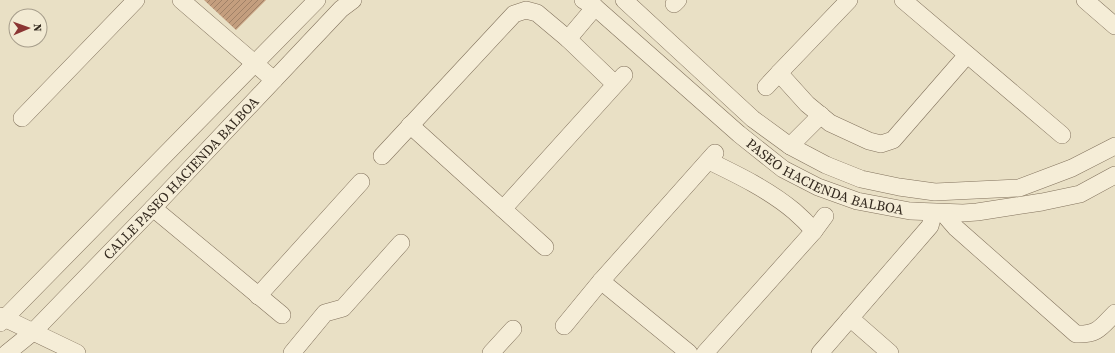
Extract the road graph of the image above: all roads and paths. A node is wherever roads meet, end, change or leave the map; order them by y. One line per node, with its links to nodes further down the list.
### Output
1 (136, 0): 18 (street)
2 (181, 0): 13 (street)
3 (317, 0): 13 (street, CALLE PASEO HACIENDA BALBOA)
4 (353, 0): 15 (street, CALLE PASEO HACIENDA BALBOA)
5 (624, 0): 21 (street, PASEO HACIENDA BALBOA)
6 (849, 0): 14 (street)
7 (903, 0): 12 (street)
8 (1085, 0): 10 (street)
9 (589, 4): 11 (street); 24 (street, PASEO HACIENDA BALBOA)
10 (1115, 26)
11 (568, 39): 19 (street); 30 (street)
12 (967, 55): 17 (street); 20 (street)
13 (255, 62): 15 (street); 43 (street, CALLE PASEO HACIENDA BALBOA)
14 (780, 73): 16 (street); 17 (street)
15 (274, 80): 29 (street, CALLE PASEO HACIENDA BALBOA)
16 (766, 87)
17 (821, 115): 21 (street)
18 (22, 118)
19 (410, 125): 23 (street); 30 (street)
20 (1062, 135)
21 (790, 146): 27 (street, PASEO HACIENDA BALBOA)
22 (1115, 146): 27 (street, PASEO HACIENDA BALBOA)
23 (382, 156)
24 (783, 169): 28 (street); 31 (street, PASEO HACIENDA BALBOA)
25 (1115, 175): 33 (street, PASEO HACIENDA BALBOA)
26 (361, 182): 39 (street)
27 (899, 187): 31 (street)
28 (763, 190): 34 (street); 38 (street)
29 (153, 208): 39 (street); 46 (street, CALLE PASEO HACIENDA BALBOA)
30 (503, 209): 36 (street)
31 (902, 210): 33 (street, PASEO HACIENDA BALBOA); 37 (street)
32 (825, 216): 34 (street)
33 (935, 217): 37 (street); 40 (street)
34 (814, 230): 52 (street)
35 (401, 243): 49 (street)
36 (545, 247)
37 (906, 253): 42 (street)
38 (601, 281): 44 (street); 51 (street)
39 (258, 296): 41 (street)
40 (1115, 312)
41 (282, 315)
42 (850, 318): 53 (street); 54 (street)
43 (2, 319): 46 (street)
44 (564, 326)
45 (513, 328): 50 (street)
46 (33, 332): 47 (street, CALLE PASEO HACIENDA BALBOA); 48 (street)
47 (7, 353)
48 (77, 353)
49 (292, 353)
50 (491, 353)
51 (689, 353)
52 (705, 353)
53 (820, 353)
54 (890, 353)

